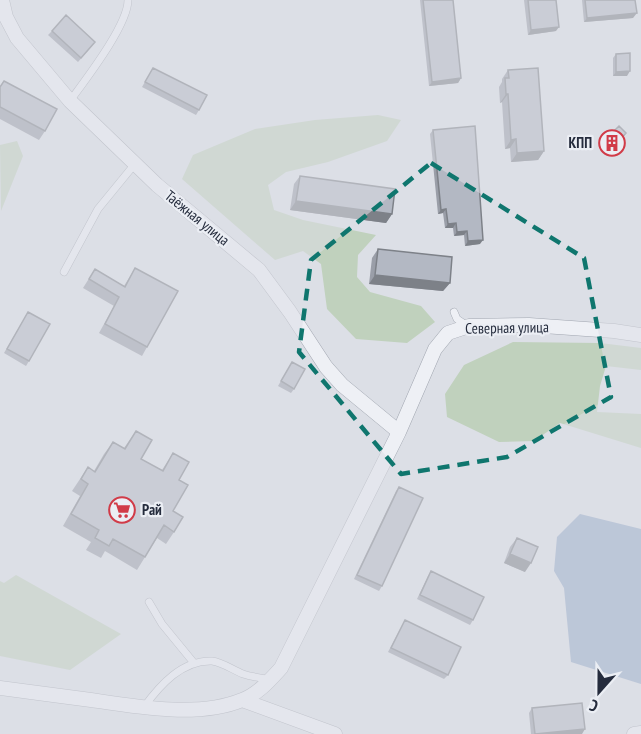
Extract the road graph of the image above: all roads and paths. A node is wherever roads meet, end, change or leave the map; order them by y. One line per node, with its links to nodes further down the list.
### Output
1 (2, 0): 3 (street, Таёжная улица)
2 (128, 0): 3 (lane)
3 (70, 101): 4 (street, Таёжная улица)
4 (135, 165): 5 (lane); 9 (street, Таёжная улица)
5 (64, 272)
6 (454, 312): 7 (lane)
7 (469, 326): 8 (street, Северная улица); 9 (street, Северная улица)
8 (641, 335)
9 (399, 432): 12 (street, Северная улица)
10 (149, 602): 11 (lane)
11 (194, 663): 12 (lane); 15 (lane)
12 (271, 680): 14 (street)
13 (0, 688): 15 (street)
14 (242, 700): 15 (street); 17 (street)
15 (143, 708)
16 (641, 732): 18 (street)
17 (335, 734)
18 (634, 734)

